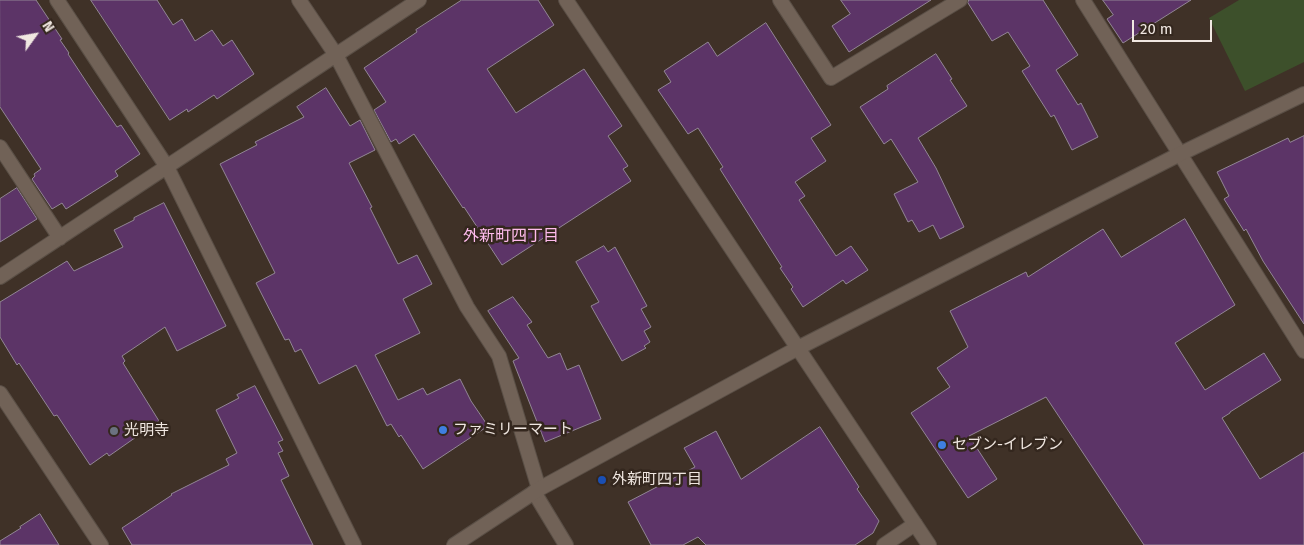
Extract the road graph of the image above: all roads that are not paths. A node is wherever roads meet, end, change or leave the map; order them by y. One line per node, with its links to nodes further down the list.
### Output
1 (57, 0): 12 (street)
2 (299, 0): 8 (street)
3 (419, 0): 8 (street)
4 (566, 0): 15 (street)
5 (780, 0): 6 (street)
6 (960, 0)
7 (1083, 0): 11 (street)
8 (336, 55): 12 (street); 18 (street)
9 (1304, 94): 11 (street)
10 (0, 147): 13 (street)
11 (1180, 154): 15 (street); 16 (street)
12 (167, 167): 13 (street); 21 (street)
13 (60, 238): 14 (street)
14 (0, 277)
15 (798, 348): 18 (street); 19 (street)
16 (1304, 351)
17 (0, 392): 20 (street)
18 (537, 490): 22 (street); 23 (street)
19 (915, 524): 24 (street); 25 (street)
20 (101, 545)
21 (354, 545)
22 (454, 545)
23 (566, 545)
24 (884, 545)
25 (929, 545)

